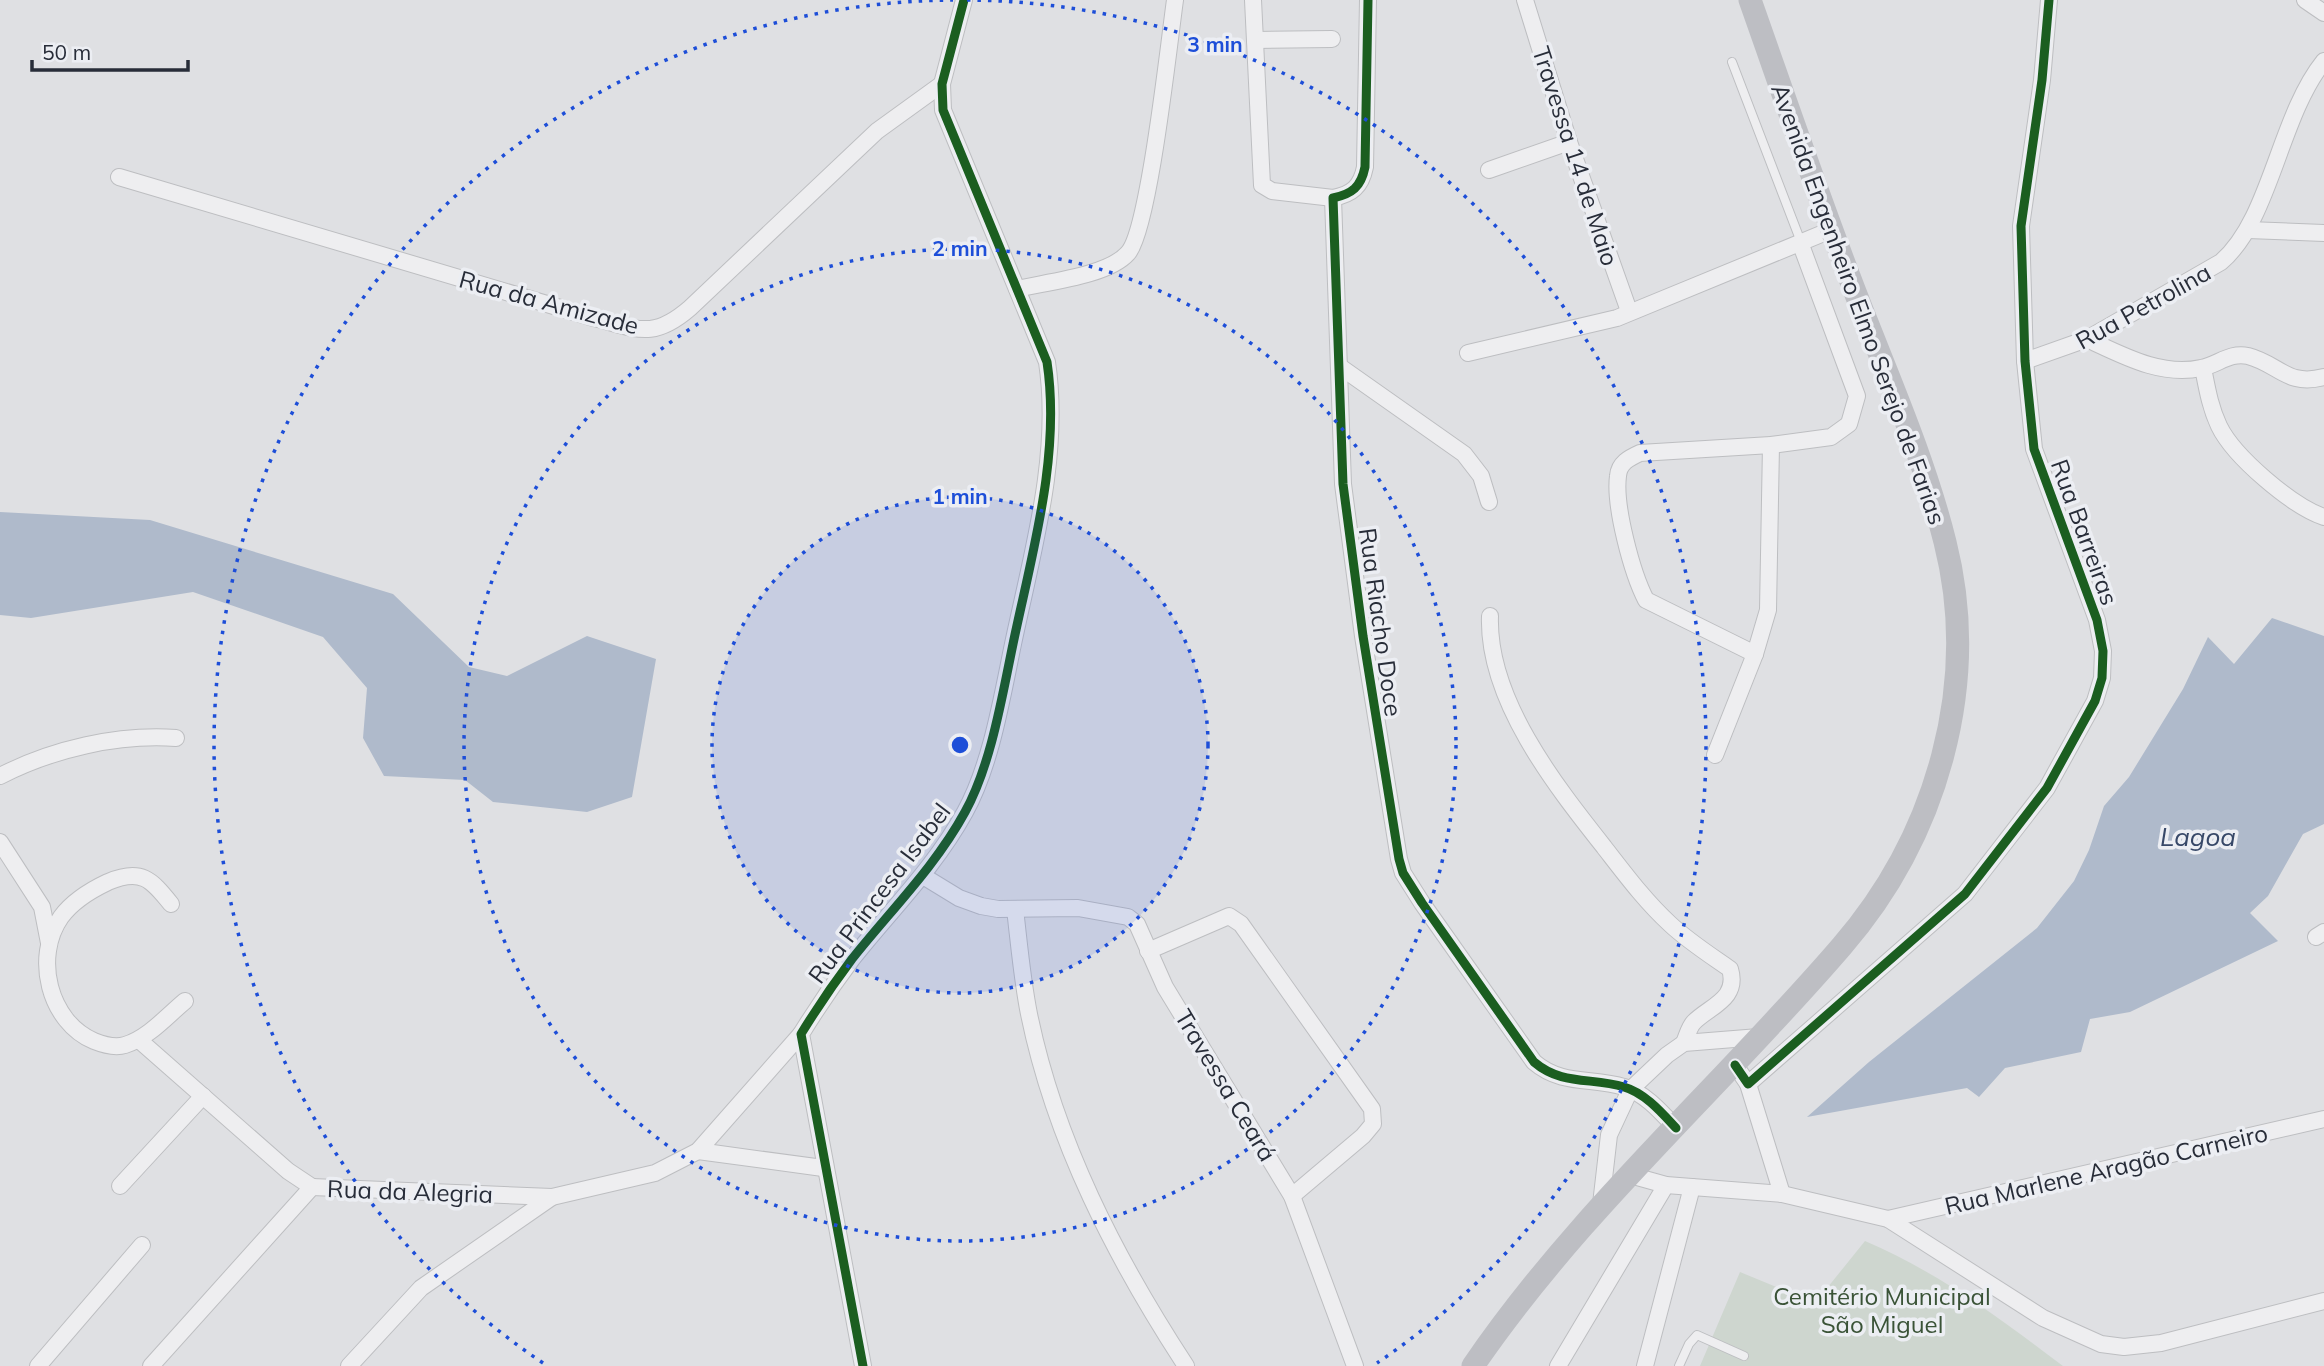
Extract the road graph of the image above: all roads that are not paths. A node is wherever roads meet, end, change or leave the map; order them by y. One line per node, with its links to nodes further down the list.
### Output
1 (964, 0): 14 (street, Rua Princesa Isabel)
2 (1175, 0): 23 (street)
3 (1253, 0): 11 (street)
4 (1368, 0): 18 (street)
5 (1525, 0): 15 (street, Travessa 14 de Maio)
6 (1750, 0): 19 (main road, Avenida Engenheiro Elmo Serejo de Farias)
7 (2049, 0): 27 (street, Rua Barreiras)
8 (2305, 0): 9 (street)
9 (2324, 13)
10 (1332, 39): 11 (street)
11 (1255, 40): 18 (street)
12 (2324, 61): 20 (street, Rua Petrolina)
13 (1732, 62): 22 (lane)
14 (943, 84): 17 (street, Rua da Amizade); 23 (street, Rua Princesa Isabel)
15 (1569, 142): 16 (street); 24 (street, Travessa 14 de Maio)
16 (1489, 170)
17 (118, 177)
18 (1333, 198): 28 (street, Rua Riacho Doce)
19 (1831, 230): 22 (street); 47 (main road, Avenida Engenheiro Elmo Serejo de Farias)
20 (2248, 230): 21 (street); 25 (street, Rua Petrolina)
21 (2324, 233)
22 (1801, 245): 24 (street); 31 (street)
23 (1017, 289): 40 (street, Rua Princesa Isabel)
24 (1629, 311): 26 (street)
25 (2087, 340): 27 (street, Rua Petrolina); 29 (street)
26 (1468, 353)
27 (2025, 361): 50 (street, Rua Barreiras)
28 (1339, 366): 32 (street); 51 (street, Rua Riacho Doce)
29 (2203, 368): 30 (street); 33 (street)
30 (2324, 377)
31 (1770, 445): 35 (street); 35 (street)
32 (1489, 502)
33 (2324, 517)
34 (1490, 616): 49 (street)
35 (1755, 653): 37 (street)
36 (176, 738): 38 (street)
37 (1716, 755)
38 (0, 776)
39 (0, 842): 43 (street)
40 (923, 876): 42 (street, Travessa Ceará); 46 (street, Rua Princesa Isabel)
41 (171, 904): 43 (street)
42 (1014, 909): 44 (street, Travessa Ceará); 74 (street)
43 (49, 945): 48 (street)
44 (1148, 951): 63 (street, Travessa Ceará); 63 (street)
45 (185, 1000): 48 (street)
46 (801, 1034): 55 (street, Rua da Alegria); 56 (street)
47 (1759, 1037): 49 (street); 50 (main road, Avenida Engenheiro Elmo Serejo de Farias)
48 (139, 1040): 52 (street)
49 (1684, 1043): 51 (street)
50 (1741, 1075): 54 (main road, Avenida Engenheiro Elmo Serejo de Farias); 62 (street)
51 (1630, 1090): 54 (street, Rua Riacho Doce); 65 (street)
52 (203, 1096): 59 (street); 60 (street)
53 (2324, 1119): 66 (street, Rua Marlene Aragão Carneiro)
54 (1676, 1128): 57 (main road, Avenida Engenheiro Elmo Serejo de Farias)
55 (698, 1151): 56 (street); 64 (street, Rua da Alegria)
56 (823, 1168): 73 (street)
57 (1630, 1175): 58 (street); 65 (main road, Avenida Engenheiro Elmo Serejo de Farias)
58 (1666, 1185): 61 (street); 77 (street)
59 (120, 1186)
60 (312, 1187): 64 (street, Rua da Alegria); 71 (street, Rua da Alegria)
61 (1692, 1187): 62 (street); 78 (street)
62 (1782, 1194): 66 (street)
63 (1292, 1196): 75 (street, Travessa Ceará)
64 (552, 1197): 72 (street)
65 (1601, 1204): 76 (main road, Avenida Engenheiro Elmo Serejo de Farias)
66 (1888, 1219): 68 (street)
67 (142, 1245): 70 (street)
68 (2324, 1301)
69 (1744, 1356): 79 (lane)
70 (38, 1366)
71 (151, 1366)
72 (349, 1366)
73 (863, 1366)
74 (1186, 1366)
75 (1355, 1366)
76 (1473, 1366)
77 (1558, 1366)
78 (1645, 1366)
79 (1679, 1366)

